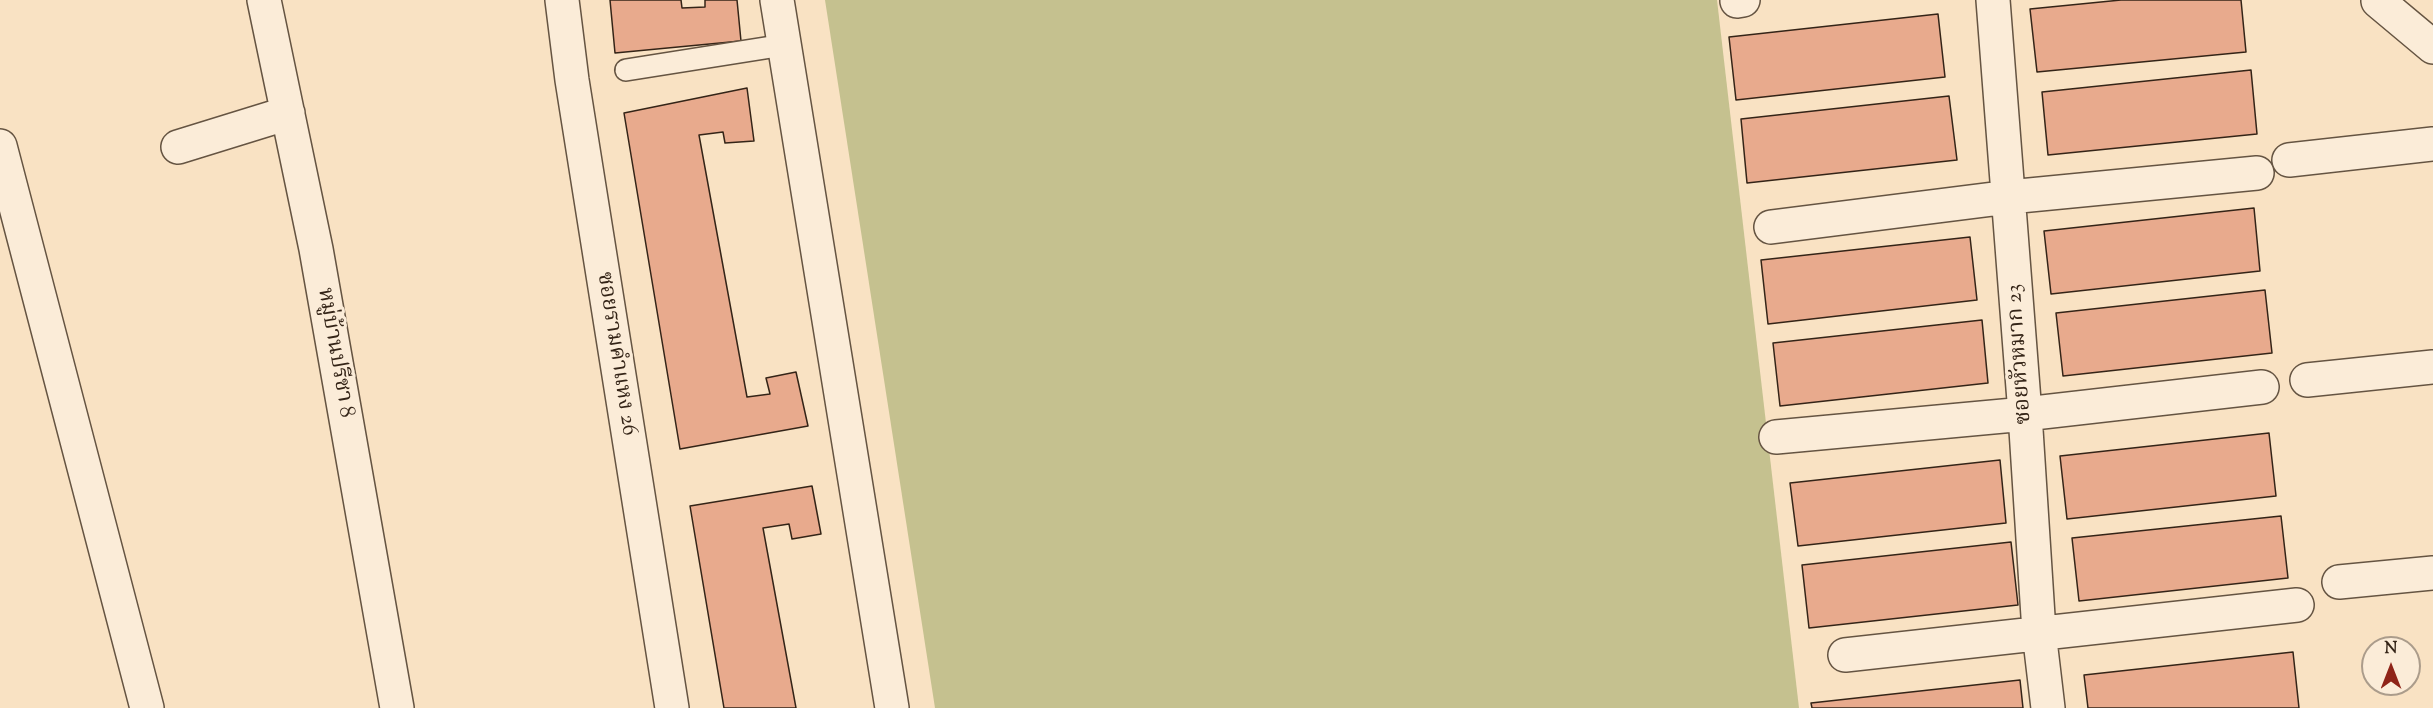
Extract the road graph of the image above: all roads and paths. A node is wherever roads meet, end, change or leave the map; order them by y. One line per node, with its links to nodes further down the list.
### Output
1 (264, 0): 11 (street, หมู่บ้านปรีชา 8)
2 (562, 0): 31 (street, ซอยรามคำแหง 26)
3 (777, 0): 8 (street)
4 (1743, 0): 6 (street)
5 (1993, 0): 17 (street, ซอยหัวหมาก 23)
6 (1737, 1)
7 (2378, 1): 9 (street)
8 (784, 45): 10 (lane); 32 (street)
9 (2433, 47)
10 (626, 70)
11 (288, 113): 14 (street); 30 (street, หมู่บ้านปรีชา 8)
12 (2433, 144): 15 (street)
13 (0, 146): 29 (street)
14 (177, 147)
15 (2289, 160)
16 (2257, 173): 17 (street)
17 (2008, 197): 18 (street); 22 (street, ซอยหัวหมาก 23)
18 (1772, 227)
19 (2433, 367): 20 (street)
20 (2307, 380)
21 (2262, 387): 22 (street)
22 (2025, 414): 23 (street); 27 (street, ซอยหัวหมาก 23)
23 (1776, 437)
24 (2433, 573): 25 (street)
25 (2338, 582)
26 (2297, 605): 27 (street)
27 (2039, 632): 28 (street); 33 (street, ซอยหัวหมาก 23)
28 (1845, 655)
29 (147, 708)
30 (397, 708)
31 (672, 708)
32 (892, 708)
33 (2048, 708)

